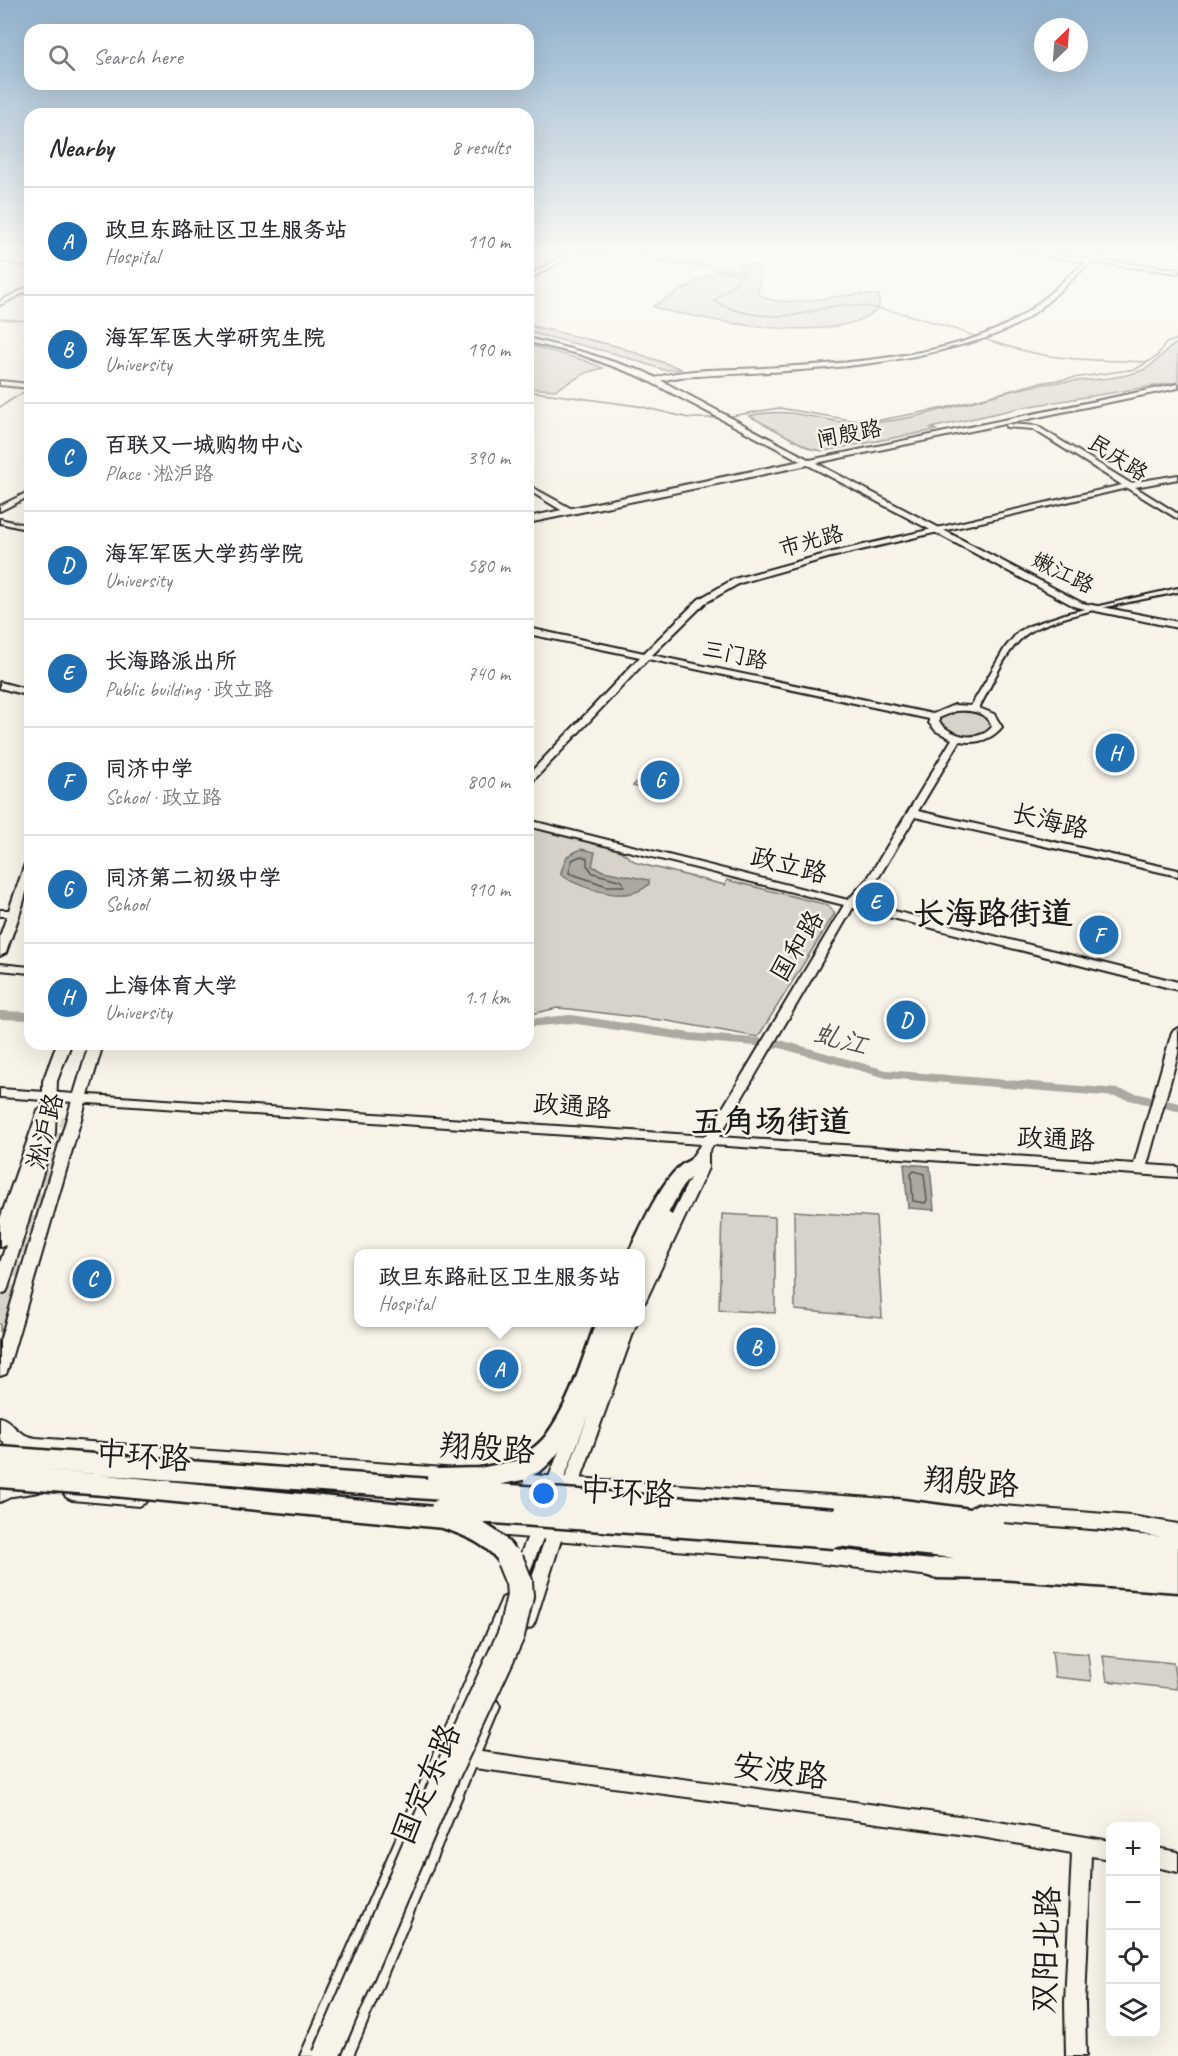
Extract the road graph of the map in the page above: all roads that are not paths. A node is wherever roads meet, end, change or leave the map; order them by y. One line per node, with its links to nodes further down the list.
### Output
1 (560, 347): 5 (main road)
2 (571, 347): 4 (main road)
3 (947, 347): 4 (street)
4 (664, 377): 5 (street); 10 (main road)
5 (654, 380): 10 (main road)
6 (0, 383): 7 (street)
7 (24, 385)
8 (1178, 386): 14 (main road, 闸殷路)
9 (1178, 391): 11 (main road, 闸殷路)
10 (734, 417): 16 (main road); 17 (main road)
11 (1040, 419): 12 (main road, 闸殷路); 13 (street)
12 (1008, 426): 13 (street, 民庆路); 15 (main road, 闸殷路)
13 (1038, 429): 22 (street, 民庆路)
14 (850, 452): 15 (main road); 17 (main road, 闸殷路)
15 (863, 456): 18 (main road, 闸殷路)
16 (804, 461): 17 (main road, 闸殷路); 19 (main road, 闸殷路)
17 (816, 463): 18 (main road, 闸殷路); 20 (main road, 闸殷路); 34 (main road)
18 (827, 464): 34 (main road)
19 (772, 468): 20 (main road); 25 (main road, 闸殷路)
20 (782, 474): 26 (main road, 闸殷路)
21 (1178, 477): 22 (street, 市光路)
22 (1128, 486): 29 (street, 民庆路); 34 (street, 市光路)
23 (534, 491): 28 (street)
24 (24, 498): 27 (street)
25 (606, 504): 26 (main road); 28 (main road, 闸殷路)
26 (616, 506): 31 (main road, 闸殷路)
27 (0, 511)
28 (569, 511): 32 (main road, 闸殷路)
29 (1178, 517)
30 (0, 521): 33 (street)
31 (534, 521)
32 (534, 521)
33 (24, 527)
34 (945, 530): 36 (main road, 嫩江路); 39 (street, 市光路)
35 (1178, 590): 36 (street)
36 (1101, 609): 37 (main road, 嫩江路); 44 (street)
37 (1178, 622)
38 (534, 632): 39 (street, 三门路)
39 (646, 656): 45 (street, 三门路); 47 (street, 市光路)
40 (0, 685): 41 (street)
41 (24, 691)
42 (0, 693): 43 (street)
43 (24, 699)
44 (974, 709): 45 (street); 46 (street)
45 (934, 717): 46 (street)
46 (958, 737): 48 (street, 国和路)
47 (534, 775)
48 (912, 813): 50 (street, 长海路); 52 (street, 国和路)
49 (534, 825): 52 (street, 政立路)
50 (1178, 873)
51 (24, 884): 54 (street)
52 (850, 904): 58 (street, 政立路); 67 (street, 国和路)
53 (0, 913): 54 (street)
54 (15, 913): 55 (street)
55 (0, 953)
56 (0, 967): 57 (street)
57 (24, 969)
58 (1178, 986)
59 (1178, 1032): 69 (street)
60 (62, 1050): 64 (main road, 淞沪路)
61 (68, 1050): 64 (main road, 淞沪路)
62 (94, 1050): 65 (main road, 淞沪路)
63 (0, 1093): 64 (street, 政通路)
64 (51, 1095): 65 (street, 政通路); 72 (main road, 淞沪路); 76 (main road)
65 (78, 1096): 66 (street, 政通路); 80 (main road, 淞沪路)
66 (609, 1133): 67 (street, 政通路); 71 (street)
67 (711, 1139): 68 (street, 国和路); 69 (street, 政通路)
68 (697, 1160): 71 (highway); 74 (street, 国和路); 75 (street, 国和路)
69 (1140, 1168): 70 (street, 政通路)
70 (1178, 1172)
71 (675, 1183): 73 (highway)
72 (0, 1240)
73 (641, 1247)
74 (645, 1261)
75 (645, 1287)
76 (0, 1288)
77 (604, 1327): 83 (highway, bridge)
78 (616, 1327): 85 (street)
79 (628, 1327): 85 (street)
80 (0, 1369)
81 (4, 1429): 85 (main road, 翔殷路); 86 (main road)
82 (0, 1457): 83 (highway, 中环路, bridge)
83 (97, 1474): 84 (highway, 中环路, bridge); 89 (highway, 中环路, bridge); 103 (highway, bridge)
84 (0, 1477)
85 (563, 1484): 87 (main road, 翔殷路); 88 (street)
86 (0, 1493): 88 (main road)
87 (896, 1508): 90 (main road, 翔殷路); 91 (highway)
88 (548, 1527): 92 (main road); 96 (street, 国定东路); 97 (street, 国定东路)
89 (834, 1529): 91 (highway, 中环路); 93 (highway, 中环路)
90 (1178, 1532)
91 (1178, 1547)
92 (934, 1568): 94 (highway); 95 (main road)
93 (1178, 1568)
94 (1178, 1582)
95 (1178, 1590)
96 (440, 1754): 97 (street, 安波路); 102 (street, 国定东路)
97 (468, 1759): 98 (street, 安波路); 104 (street, 国定东路)
98 (1082, 1846): 99 (street, 安波路); 105 (street, 双阳北路)
99 (1106, 1849)
100 (1160, 1859): 101 (street)
101 (1178, 1862)
102 (310, 2056)
103 (326, 2056)
104 (343, 2056)
105 (1076, 2056)

